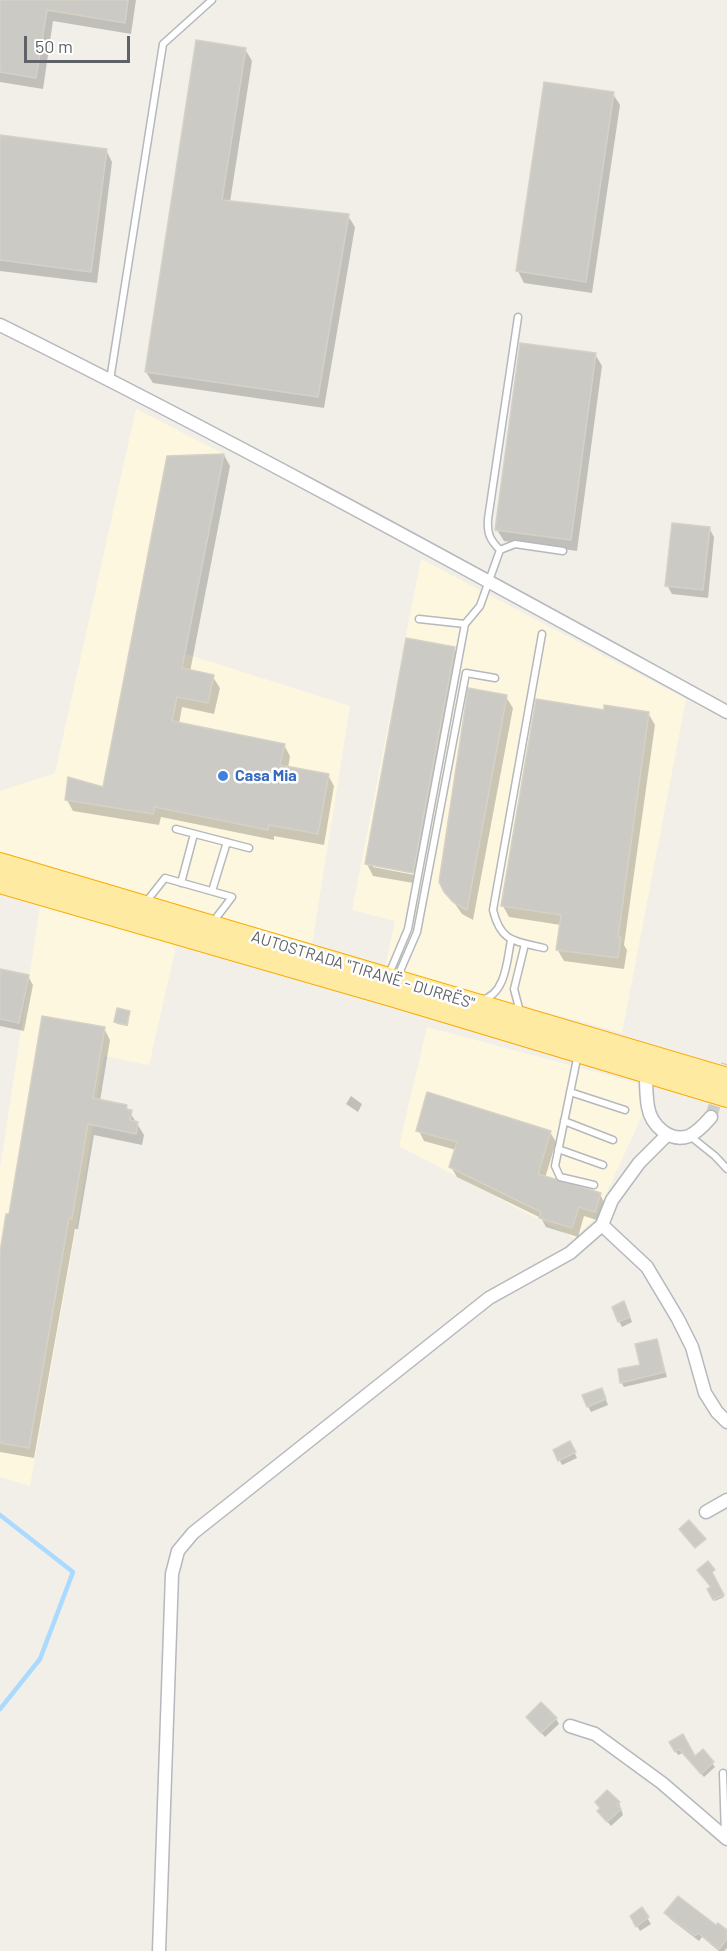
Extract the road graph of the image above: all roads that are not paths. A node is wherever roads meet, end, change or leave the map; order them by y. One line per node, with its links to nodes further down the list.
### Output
1 (212, 0): 4 (lane)
2 (518, 317): 5 (lane)
3 (0, 325): 4 (street)
4 (110, 380): 7 (street)
5 (500, 550): 6 (lane); 7 (lane)
6 (563, 551)
7 (488, 581): 9 (lane); 12 (street)
8 (419, 619): 9 (lane)
9 (465, 624): 26 (lane)
10 (542, 634): 23 (lane)
11 (495, 678): 26 (lane)
12 (727, 712)
13 (176, 829): 14 (lane)
14 (194, 834): 15 (lane); 19 (lane)
15 (227, 842): 16 (lane); 20 (lane)
16 (249, 848)
17 (0, 863): 21 (highway, AUTOSTRADA "TIRANË - DURRËS")
18 (0, 883): 29 (highway, AUTOSTRADA "TIRANË - DURRËS")
19 (181, 883): 20 (lane); 21 (lane)
20 (212, 891): 22 (lane)
21 (144, 905): 22 (highway, AUTOSTRADA "TIRANË - DURRËS")
22 (211, 925): 26 (highway, AUTOSTRADA "TIRANË - DURRËS")
23 (511, 940): 24 (lane); 27 (lane)
24 (525, 944): 25 (lane); 28 (lane)
25 (544, 948)
26 (392, 978): 27 (highway, AUTOSTRADA "TIRANË - DURRËS")
27 (465, 1001): 28 (highway, AUTOSTRADA "TIRANË - DURRËS")
28 (517, 1016): 31 (highway, AUTOSTRADA "TIRANË - DURRËS")
29 (578, 1053): 30 (highway, AUTOSTRADA "TIRANË - DURRËS"); 32 (lane)
30 (645, 1073): 33 (highway, AUTOSTRADA "TIRANË - DURRËS"); 37 (street)
31 (727, 1078)
32 (570, 1092): 34 (lane); 36 (lane)
33 (727, 1097)
34 (625, 1110)
35 (711, 1117): 38 (street)
36 (564, 1121): 39 (lane); 40 (lane)
37 (667, 1135): 38 (street); 44 (street)
38 (689, 1136): 42 (lane)
39 (613, 1140)
40 (558, 1149): 41 (lane); 43 (lane)
41 (603, 1165)
42 (727, 1169)
43 (594, 1185)
44 (602, 1225): 45 (street); 51 (street)
45 (727, 1422)
46 (727, 1500): 47 (street)
47 (706, 1512)
48 (570, 1726): 50 (street)
49 (723, 1773): 50 (lane)
50 (726, 1837)
51 (159, 1951)

